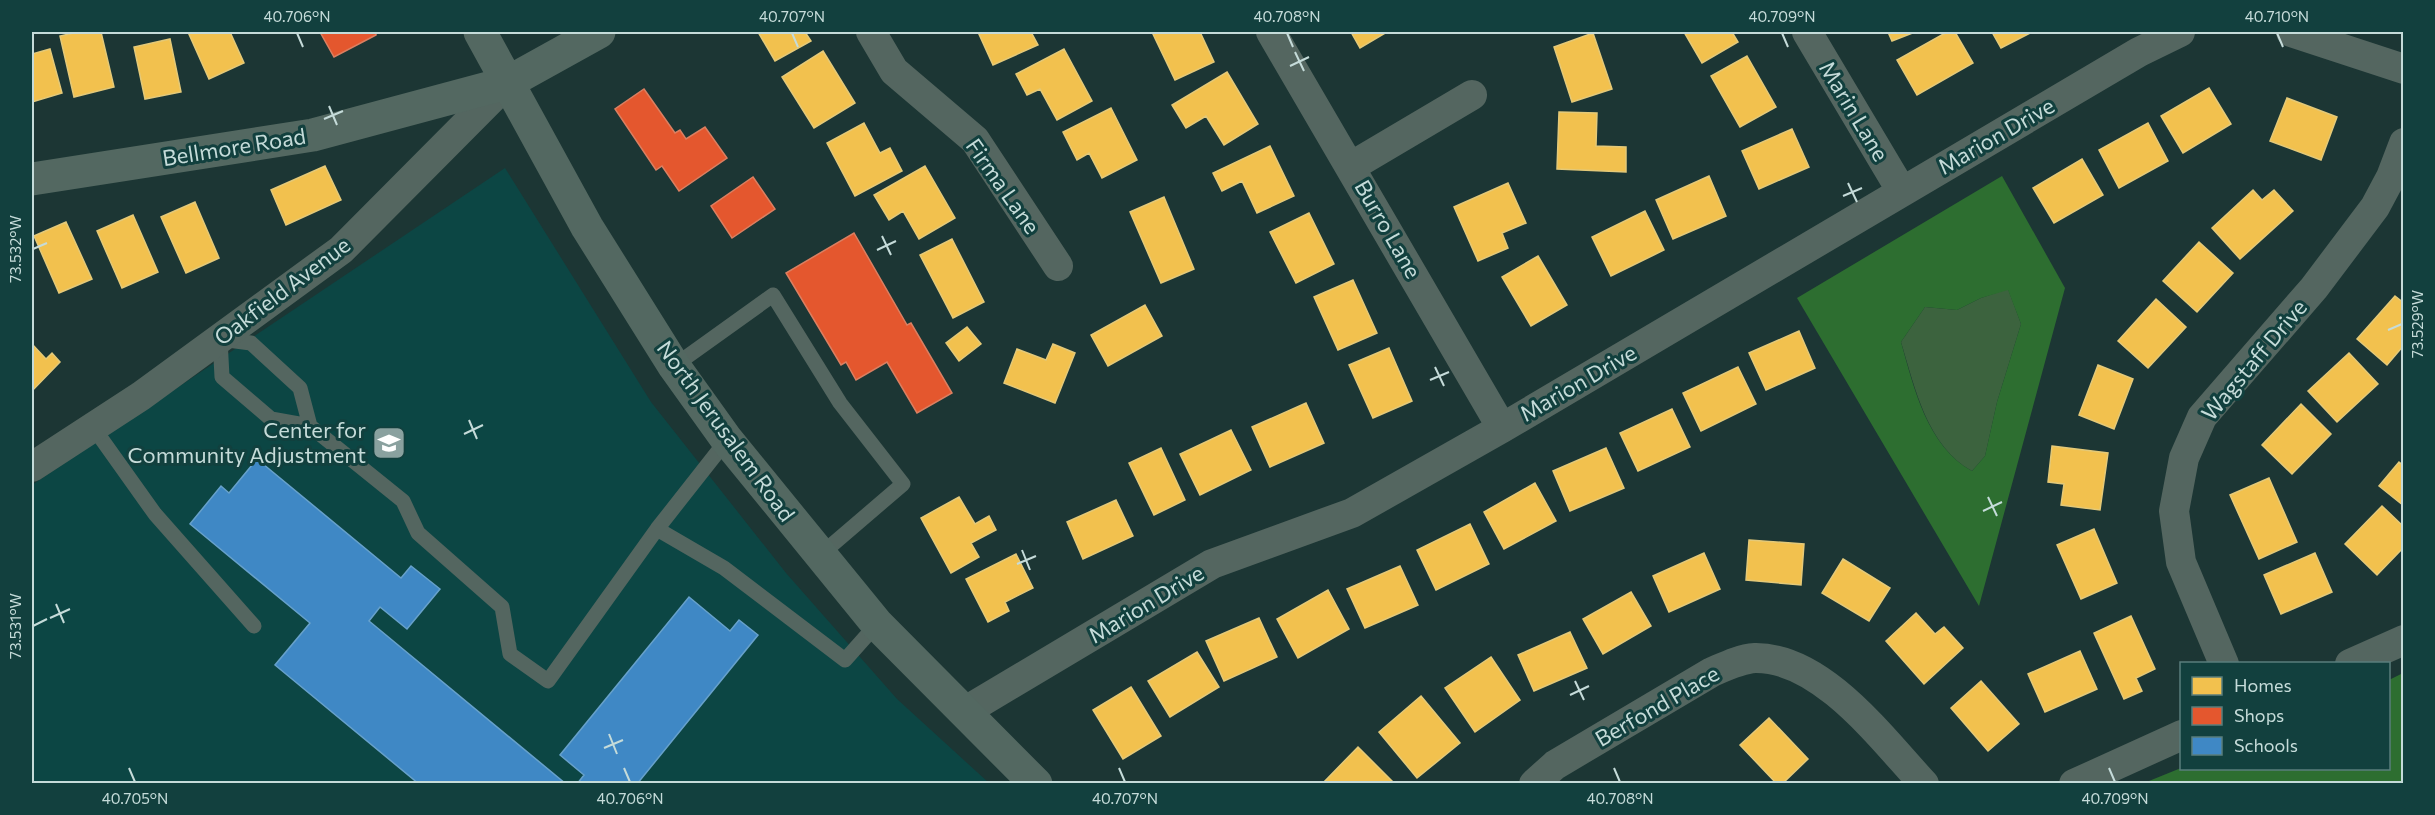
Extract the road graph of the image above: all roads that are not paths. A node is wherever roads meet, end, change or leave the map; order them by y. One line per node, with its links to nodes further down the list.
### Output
1 (480, 32): 9 (main road, North Jerusalem Road)
2 (599, 32): 9 (main road, Bellmore Road)
3 (871, 32): 15 (street, Firma Lane)
4 (1271, 32): 12 (street, Burro Lane)
5 (1807, 32): 14 (street, Marin Lane)
6 (2180, 32): 14 (street, Marion Drive)
7 (2291, 32): 8 (street)
8 (2403, 69)
9 (507, 83): 13 (main road, Bellmore Road); 16 (street, Oakfield Avenue); 17 (main road, North Jerusalem Road)
10 (1472, 95): 12 (street)
11 (2403, 143): 28 (street, Wagstaff Drive)
12 (1352, 166): 20 (street, Burro Lane)
13 (32, 179)
14 (1901, 190): 20 (street, Marion Drive)
15 (1058, 266)
16 (220, 339): 18 (lane); 18 (lane); 19 (street, Oakfield Avenue)
17 (674, 366): 21 (main road, North Jerusalem Road); 24 (lane)
18 (310, 426): 23 (lane)
19 (93, 427): 22 (street, Oakfield Avenue); 26 (lane)
20 (1502, 428): 30 (street, Marion Drive)
21 (727, 440): 23 (lane); 24 (main road, North Jerusalem Road)
22 (32, 467)
23 (657, 529): 25 (lane)
24 (819, 556): 25 (main road, North Jerusalem Road)
25 (877, 624): 30 (main road, North Jerusalem Road)
26 (254, 626)
27 (2403, 640): 29 (street)
28 (2224, 662)
29 (2352, 662)
30 (964, 712): 32 (main road, North Jerusalem Road)
31 (2180, 735): 35 (street)
32 (1036, 783)
33 (1534, 783): 34 (street, Berfond Place)
34 (1924, 783)
35 (2074, 783)

